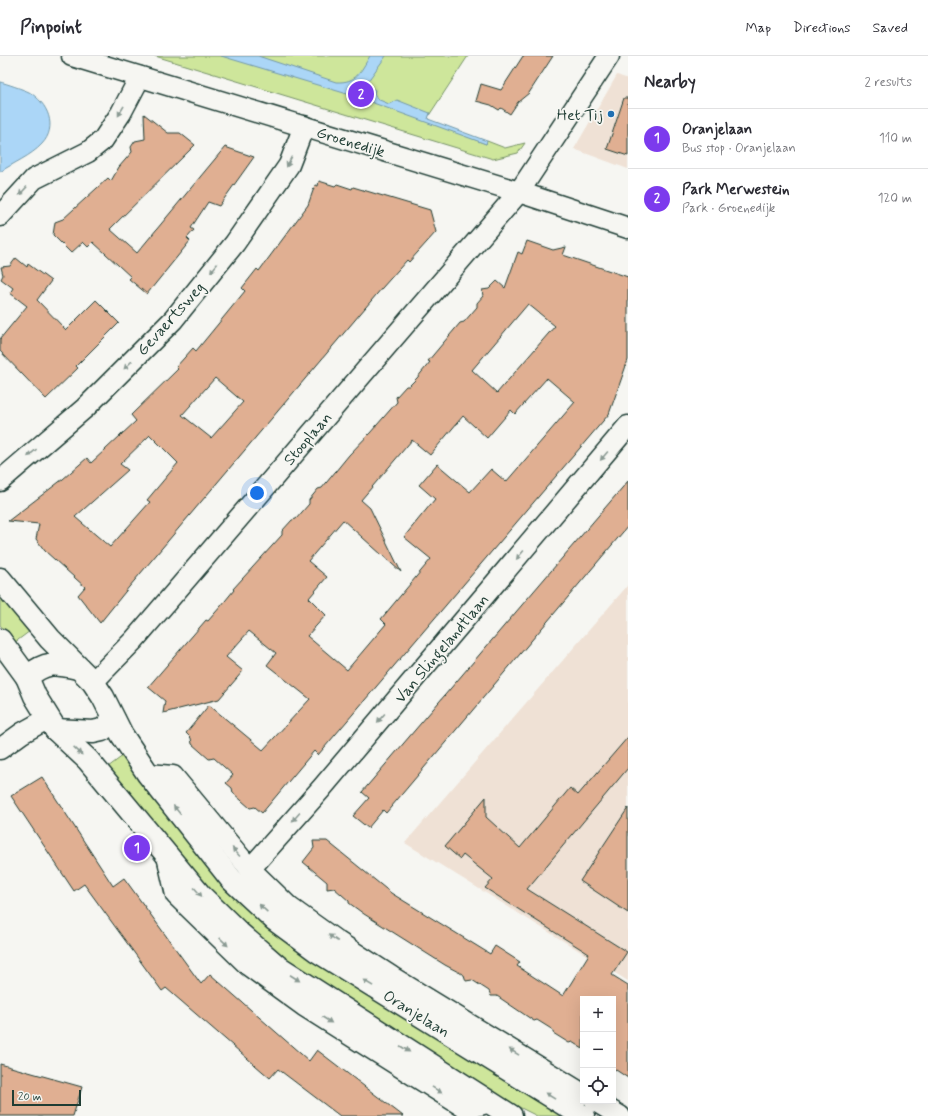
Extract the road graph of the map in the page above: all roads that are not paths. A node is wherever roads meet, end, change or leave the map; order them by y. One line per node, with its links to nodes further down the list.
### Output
1 (72, 56): 3 (street, Groenedijk)
2 (609, 56): 5 (street, Stooplaan)
3 (140, 77): 4 (street, Groenedijk); 6 (street, one-way to 6)
4 (304, 126): 5 (street, Groenedijk); 9 (street, Gevaertsweg, one-way to 9)
5 (519, 192): 7 (street, Groenedijk); 12 (street, Stooplaan)
6 (0, 216)
7 (628, 228)
8 (628, 426): 18 (street, Van Slingelandtlaan, one-way to 18)
9 (0, 481)
10 (0, 579): 12 (main road, Oranjelaan)
11 (0, 640): 13 (main road)
12 (86, 675): 13 (main road); 14 (main road, Oranjelaan)
13 (27, 678): 15 (main road)
14 (114, 720): 15 (main road); 17 (main road, Oranjelaan)
15 (52, 724): 16 (street); 21 (main road, one-way to 21)
16 (0, 749)
17 (148, 774): 18 (street, Oranjelaan, one-way to 17); 22 (main road, Oranjelaan, one-way to 17)
18 (250, 869): 19 (street, Oranjelaan, one-way to 18)
19 (580, 1092)
20 (600, 1104): 23 (street)
21 (511, 1116)
22 (583, 1116)
23 (620, 1116)

